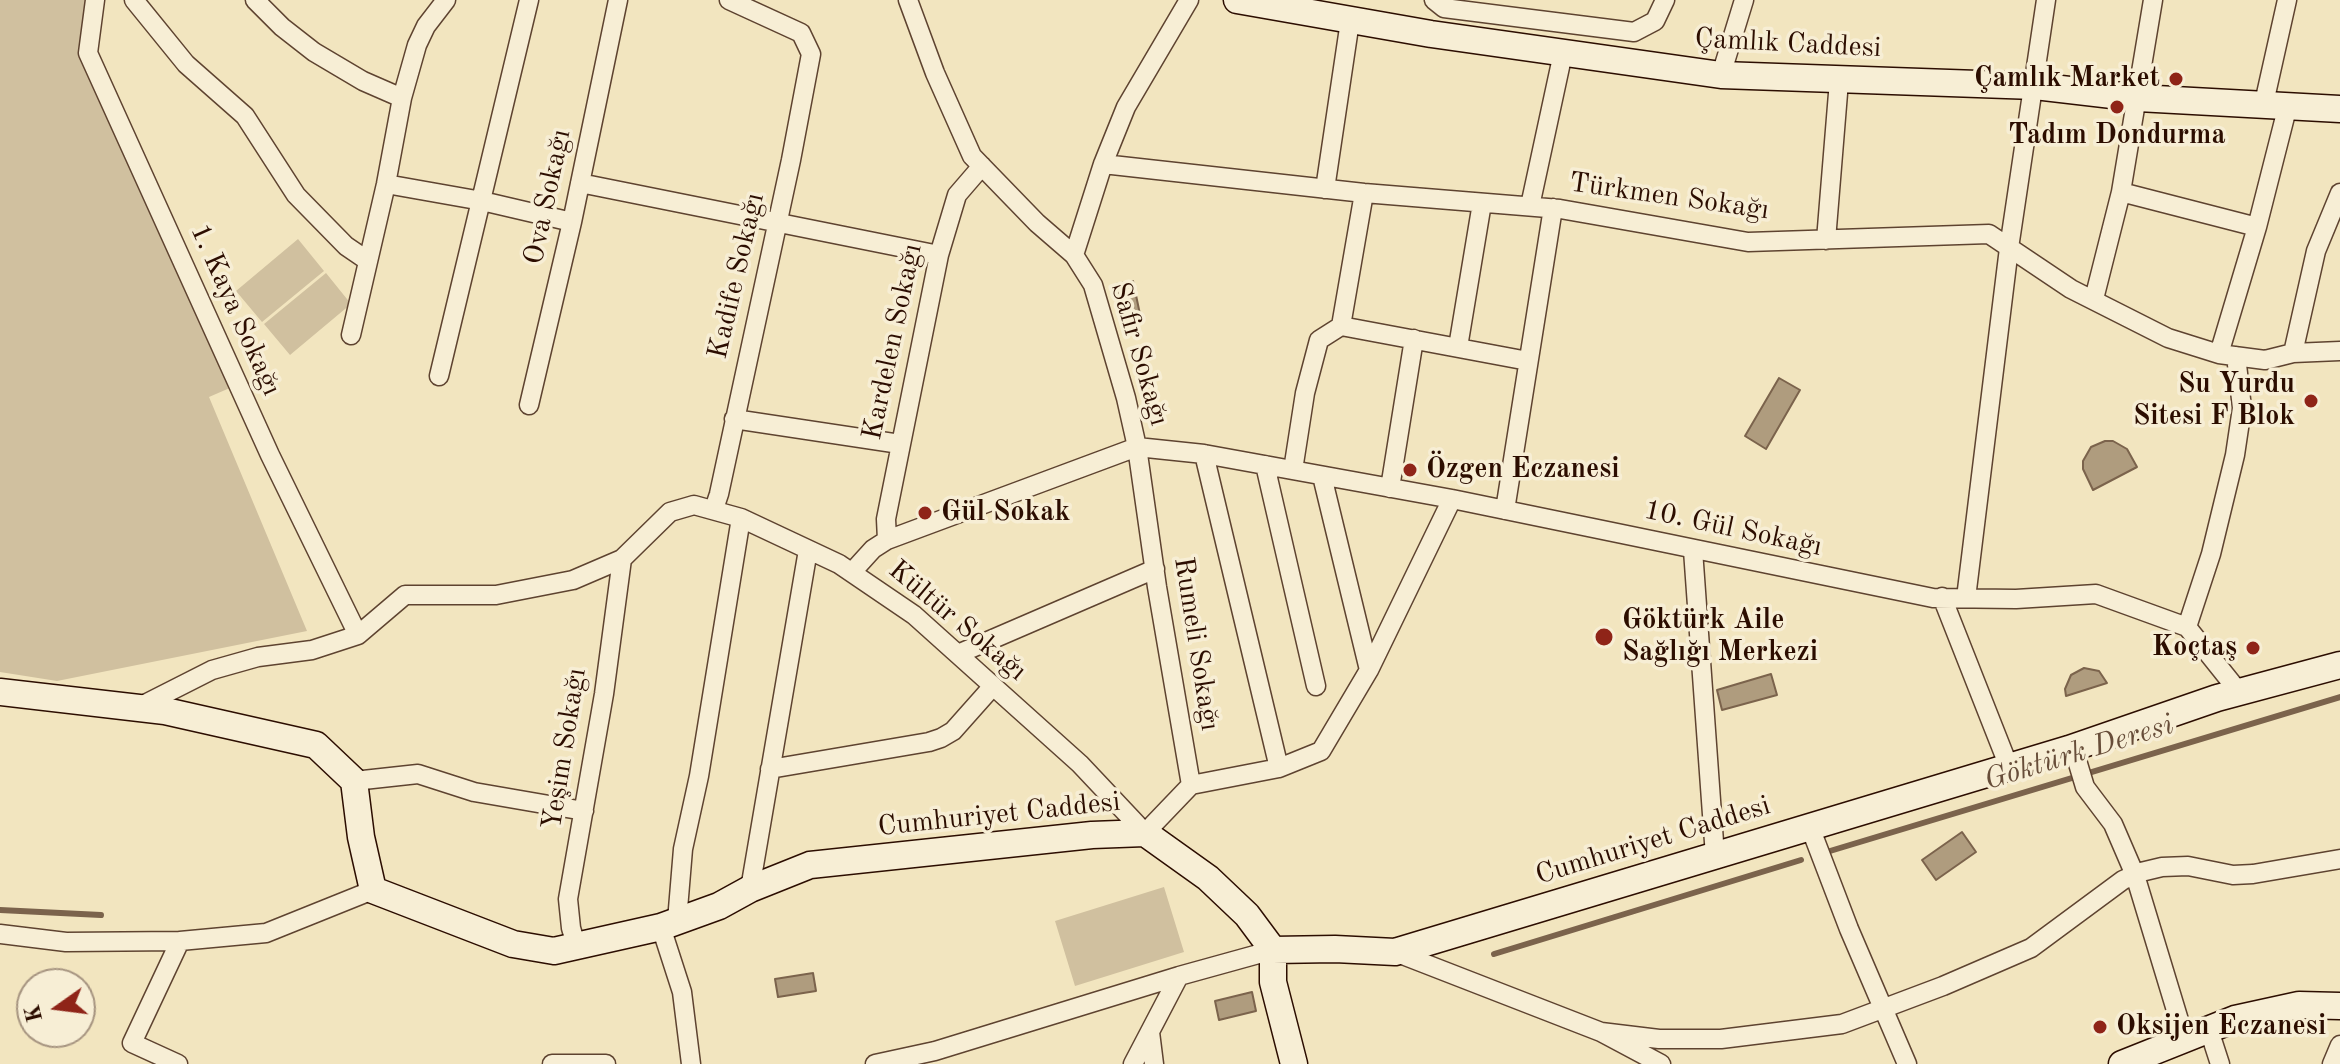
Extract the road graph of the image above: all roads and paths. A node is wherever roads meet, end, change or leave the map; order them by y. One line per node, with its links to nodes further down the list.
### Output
1 (95, 0): 78 (street, 1. Kaya Sokağı)
2 (134, 0): 45 (street)
3 (255, 0): 22 (street)
4 (446, 0): 22 (street)
5 (529, 0): 34 (street)
6 (618, 0): 28 (street, Ova Sokağı)
7 (729, 0): 39 (street, Kadife Sokağı)
8 (908, 0): 27 (street, Safir Sokağı)
9 (1189, 0): 26 (street)
10 (1237, 0): 17 (main road, Çamlık Caddesi)
11 (1434, 0): 12 (street)
12 (1665, 0)
13 (1744, 0): 19 (street)
14 (2046, 0): 21 (street)
15 (2153, 0): 23 (street)
16 (2287, 0): 24 (street)
17 (1350, 21): 18 (main road, Çamlık Caddesi); 30 (street)
18 (1563, 53): 19 (main road, Çamlık Caddesi); 36 (street)
19 (1721, 75): 20 (main road, Çamlık Caddesi)
20 (1839, 81): 21 (main road, Çamlık Caddesi); 41 (street)
21 (2035, 86): 23 (main road, Çamlık Caddesi); 42 (street)
22 (402, 98): 29 (street)
23 (2138, 98): 24 (main road, Çamlık Caddesi); 31 (street)
24 (2276, 104): 25 (main road, Çamlık Caddesi); 40 (street)
25 (2340, 109)
26 (1103, 164): 30 (street, Türkmen Sokağı); 44 (street)
27 (982, 166): 43 (street, Kardelen Sokağı); 44 (street, Safir Sokağı)
28 (580, 183): 38 (street, Ova Sokağı); 39 (street)
29 (386, 184): 34 (street); 45 (street)
30 (1325, 189): 32 (street, Türkmen Sokağı)
31 (2121, 192): 40 (street); 46 (street)
32 (1364, 193): 35 (street, Türkmen Sokağı); 47 (street)
33 (2340, 193): 52 (street)
34 (482, 201): 38 (street); 55 (street)
35 (1482, 203): 36 (street, Türkmen Sokağı); 50 (street)
36 (1530, 206): 37 (street, Türkmen Sokağı)
37 (1553, 208): 41 (street, Türkmen Sokağı); 54 (street)
38 (572, 222): 56 (street, Ova Sokağı)
39 (777, 223): 43 (street); 57 (street, Kadife Sokağı)
40 (2257, 227): 53 (street)
41 (1826, 240): 42 (street, Türkmen Sokağı)
42 (2009, 248): 46 (street, Türkmen Sokağı); 76 (street)
43 (939, 255): 58 (street, Kardelen Sokağı)
44 (1074, 255): 59 (street, Safir Sokağı)
45 (368, 261): 48 (street)
46 (2094, 299): 53 (street, Türkmen Sokağı)
47 (1341, 326): 49 (street); 62 (street)
48 (351, 335)
49 (1414, 339): 50 (street); 64 (street)
50 (1458, 347): 54 (street)
51 (2340, 351): 52 (street, Türkmen Sokağı)
52 (2293, 353): 53 (street, Türkmen Sokağı)
53 (2228, 355): 77 (street)
54 (1528, 361): 67 (street)
55 (439, 376)
56 (529, 405)
57 (734, 419): 58 (street); 66 (street, Kadife Sokağı)
58 (900, 444): 69 (street, Kardelen Sokağı)
59 (1137, 447): 60 (street, 10. Gül Sokağı); 69 (street); 73 (street, Rumeli Sokağı)
60 (1204, 454): 61 (street, 10. Gül Sokağı); 89 (street)
61 (1265, 465): 62 (street, 10. Gül Sokağı); 83 (street)
62 (1293, 470): 63 (street, 10. Gül Sokağı)
63 (1322, 476): 64 (street, 10. Gül Sokağı); 81 (street)
64 (1390, 488): 65 (street, 10. Gül Sokağı)
65 (1452, 499): 67 (street, 10. Gül Sokağı); 81 (street)
66 (714, 509): 68 (street, Kültür Sokağı); 72 (street, Kültür Sokağı)
67 (1505, 510): 71 (street, 10. Gül Sokağı)
68 (741, 518): 70 (street, Kültür Sokağı); 101 (street)
69 (887, 540): 74 (street)
70 (808, 550): 74 (street, Kültür Sokağı); 90 (street)
71 (1693, 550): 75 (street, 10. Gül Sokağı); 96 (street)
72 (622, 559): 78 (street); 93 (street, Yeşim Sokağı)
73 (1155, 569): 79 (street); 92 (street, Rumeli Sokağı)
74 (853, 571): 79 (street, Kültür Sokağı)
75 (1942, 597): 76 (street, 10. Gül Sokağı); 88 (street)
76 (1966, 598): 77 (street, 10. Gül Sokağı)
77 (2187, 627): 85 (street)
78 (358, 635): 86 (street)
79 (958, 654): 82 (street, Kültür Sokağı)
80 (2340, 665): 85 (main road, Cumhuriyet Caddesi)
81 (1369, 670): 89 (street)
82 (993, 686): 90 (street); 95 (street, Kültür Sokağı)
83 (1316, 686)
84 (0, 692): 86 (main road)
85 (2239, 692): 87 (main road, Cumhuriyet Caddesi)
86 (137, 708): 91 (main road)
87 (2076, 758): 88 (main road, Cumhuriyet Caddesi); 98 (street)
88 (2009, 767): 94 (main road, Cumhuriyet Caddesi)
89 (1279, 768): 92 (street)
90 (770, 769): 99 (street)
91 (354, 781): 93 (street); 100 (main road)
92 (1191, 785): 95 (street)
93 (584, 811): 104 (street, Yeşim Sokağı)
94 (1810, 827): 96 (main road, Cumhuriyet Caddesi); 109 (street)
95 (1145, 833): 99 (main road, Cumhuriyet Caddesi); 105 (main road, Cumhuriyet Caddesi)
96 (1715, 856): 106 (main road, Cumhuriyet Caddesi)
97 (2340, 859): 98 (street)
98 (2135, 875): 109 (street); 113 (street)
99 (750, 889): 101 (main road, Cumhuriyet Caddesi)
100 (373, 890): 103 (street); 104 (main road, Cumhuriyet Caddesi)
101 (669, 924): 104 (main road, Cumhuriyet Caddesi); 118 (street)
102 (0, 934): 103 (street)
103 (180, 941): 115 (street)
104 (577, 948)
105 (1273, 950): 106 (main road, Cumhuriyet Caddesi); 107 (street); 122 (main road)
106 (1395, 952): 112 (street)
107 (1179, 976): 111 (street); 119 (street)
108 (2340, 1006): 110 (main road)
109 (1884, 1008): 112 (street); 124 (street)
110 (2209, 1030): 113 (main road); 126 (street)
111 (1150, 1032): 120 (street); 121 (street)
112 (1601, 1032): 123 (street)
113 (2185, 1040): 125 (main road)
114 (2340, 1045): 127 (street)
115 (178, 1064)
116 (552, 1064): 117 (street)
117 (606, 1064)
118 (691, 1064)
119 (875, 1064)
120 (1133, 1064)
121 (1154, 1064)
122 (1294, 1064)
123 (1661, 1064)
124 (1907, 1064)
125 (2122, 1064)
126 (2220, 1064)
127 (2332, 1064)

